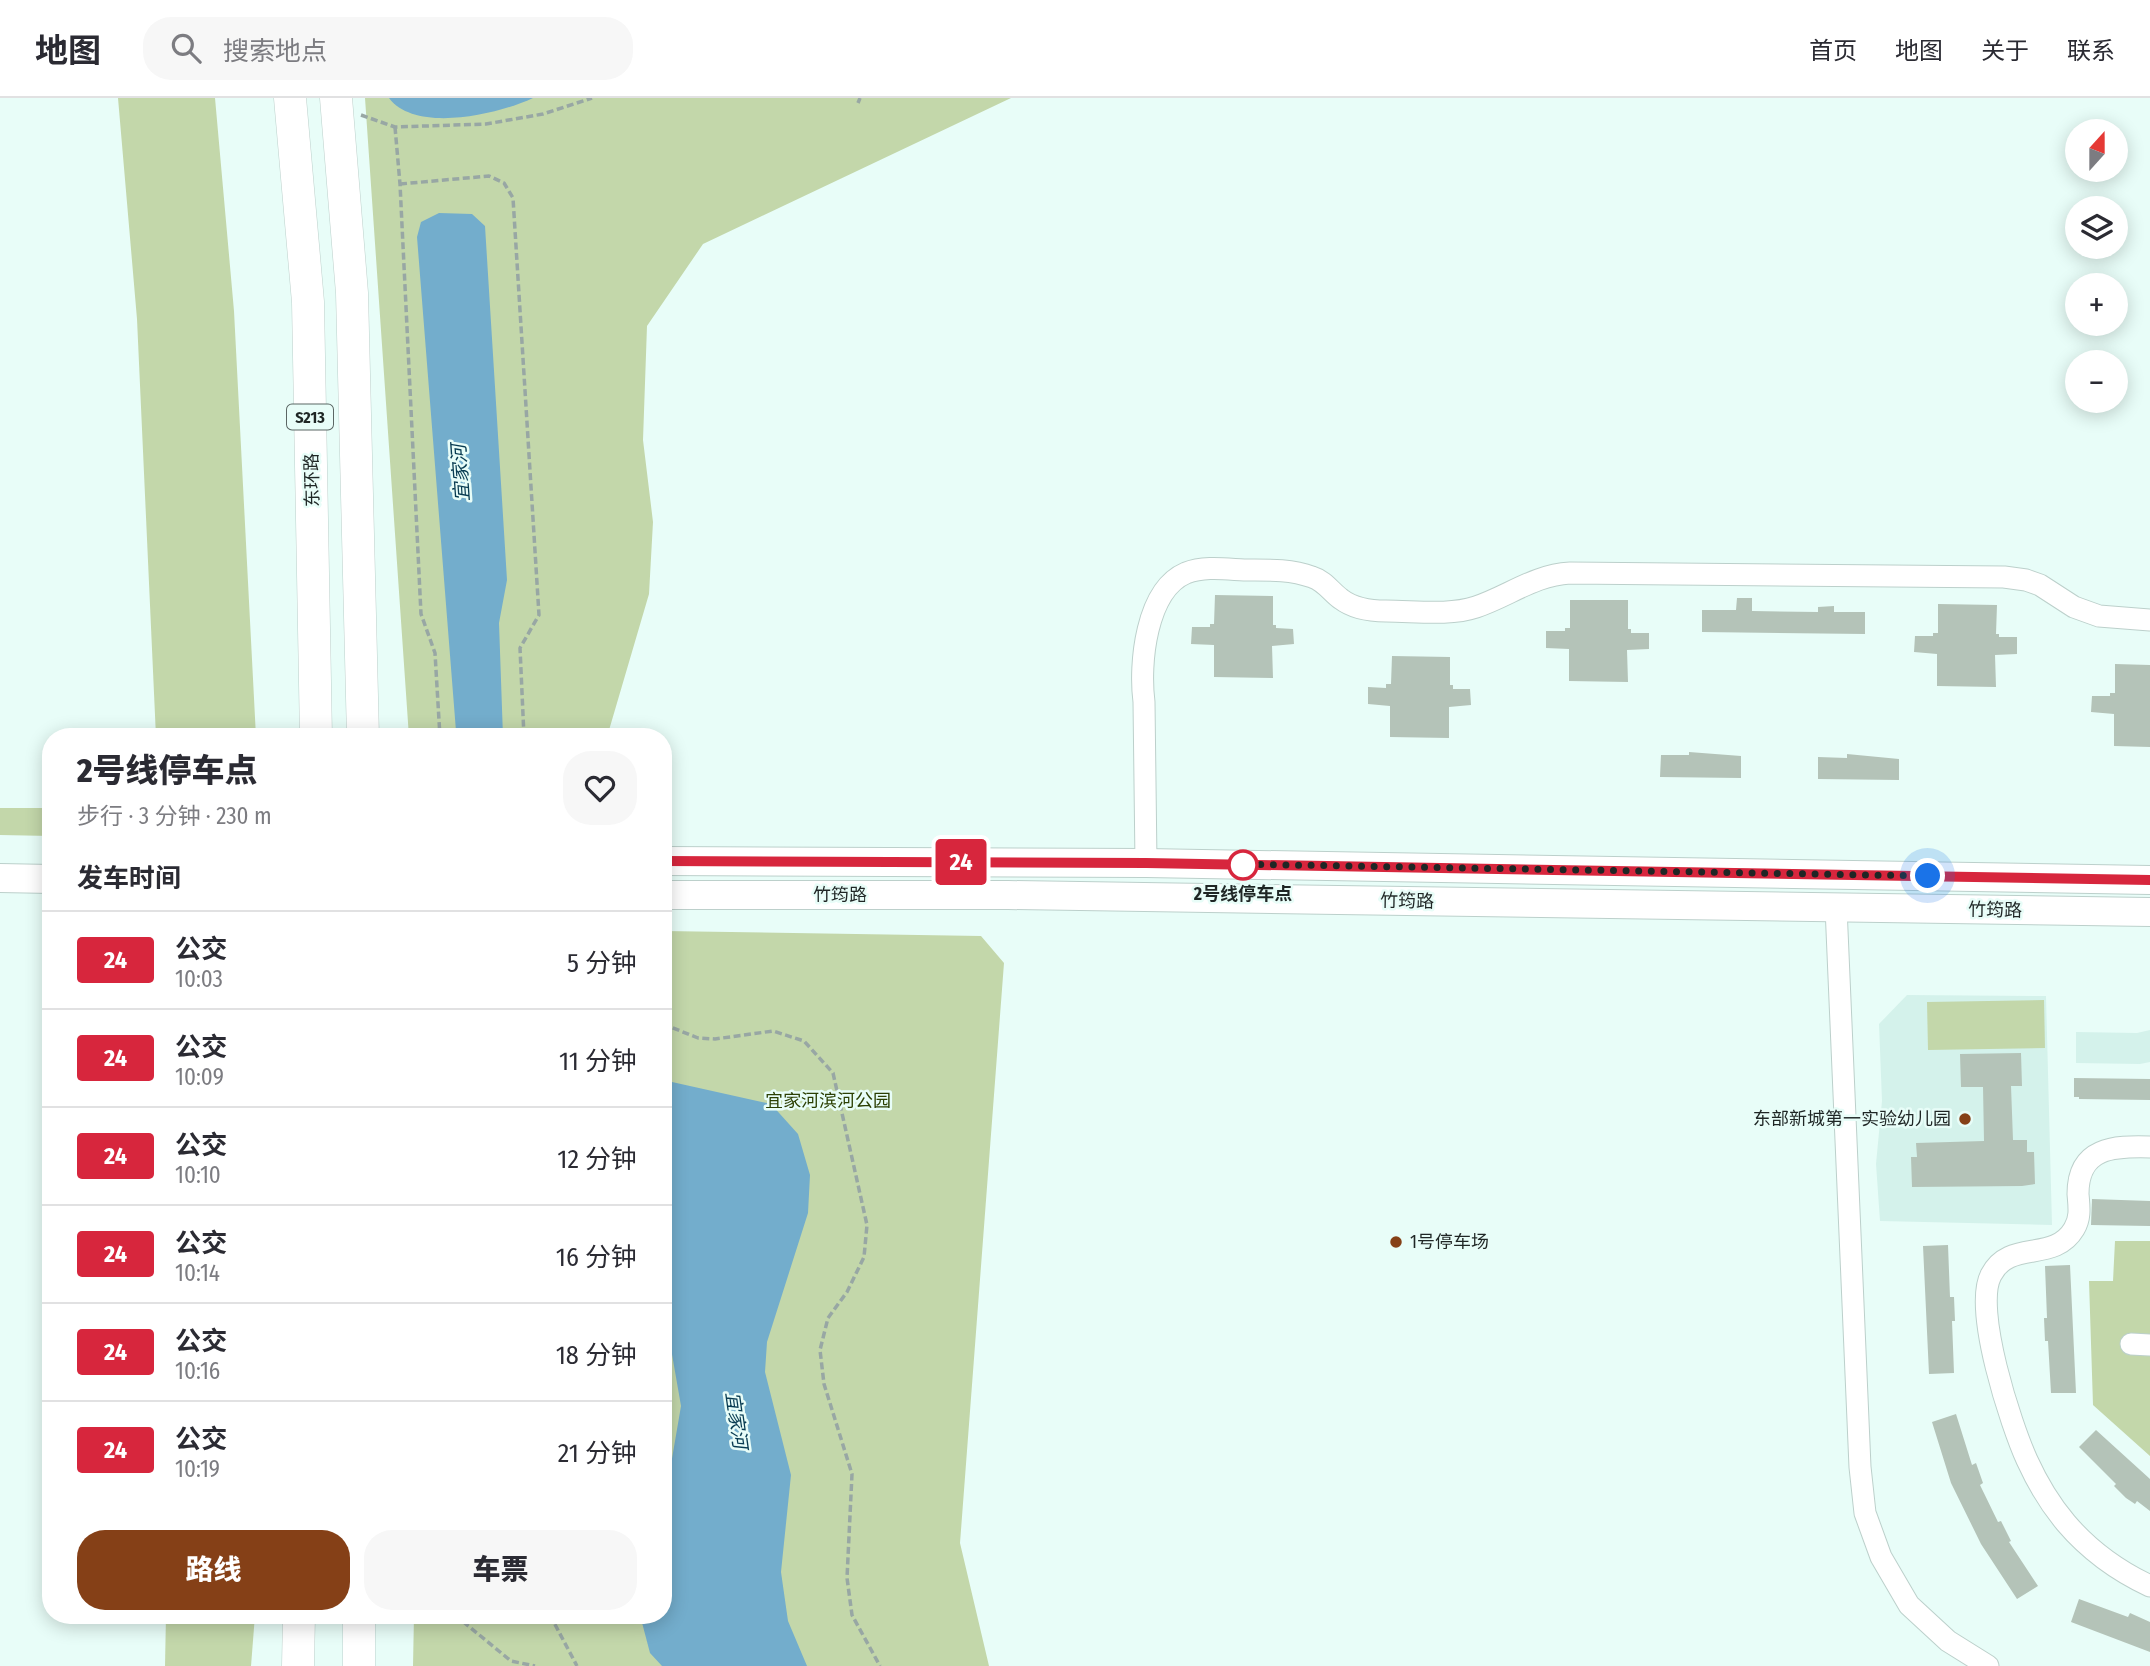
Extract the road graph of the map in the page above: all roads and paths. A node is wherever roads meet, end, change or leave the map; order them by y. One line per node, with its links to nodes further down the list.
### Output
1 (290, 98): 9 (highway, 东环路 / S213)
2 (592, 98): 6 (path)
3 (860, 98): 5 (path)
4 (336, 102): 6 (path); 10 (highway, S213)
5 (858, 103)
6 (395, 127): 7 (path)
7 (400, 184): 11 (path); 12 (path)
8 (2150, 620): 14 (street)
9 (316, 728)
10 (363, 728)
11 (439, 728)
12 (524, 728)
13 (672, 861): 14 (main road, 竹筠路)
14 (1146, 863): 17 (main road, 竹筠路)
15 (0, 878): 16 (main road)
16 (42, 879)
17 (2150, 880)
18 (672, 895): 19 (main road, 竹筠路)
19 (1836, 908): 20 (main road, 竹筠路); 33 (street)
20 (2150, 912)
21 (672, 1028): 32 (path)
22 (2150, 1147): 23 (street)
23 (2150, 1586)
24 (299, 1624): 28 (highway)
25 (359, 1624): 29 (highway)
26 (466, 1624): 30 (path)
27 (555, 1624): 31 (path)
28 (298, 1666)
29 (359, 1666)
30 (535, 1666)
31 (576, 1666)
32 (880, 1666)
33 (1988, 1666)

